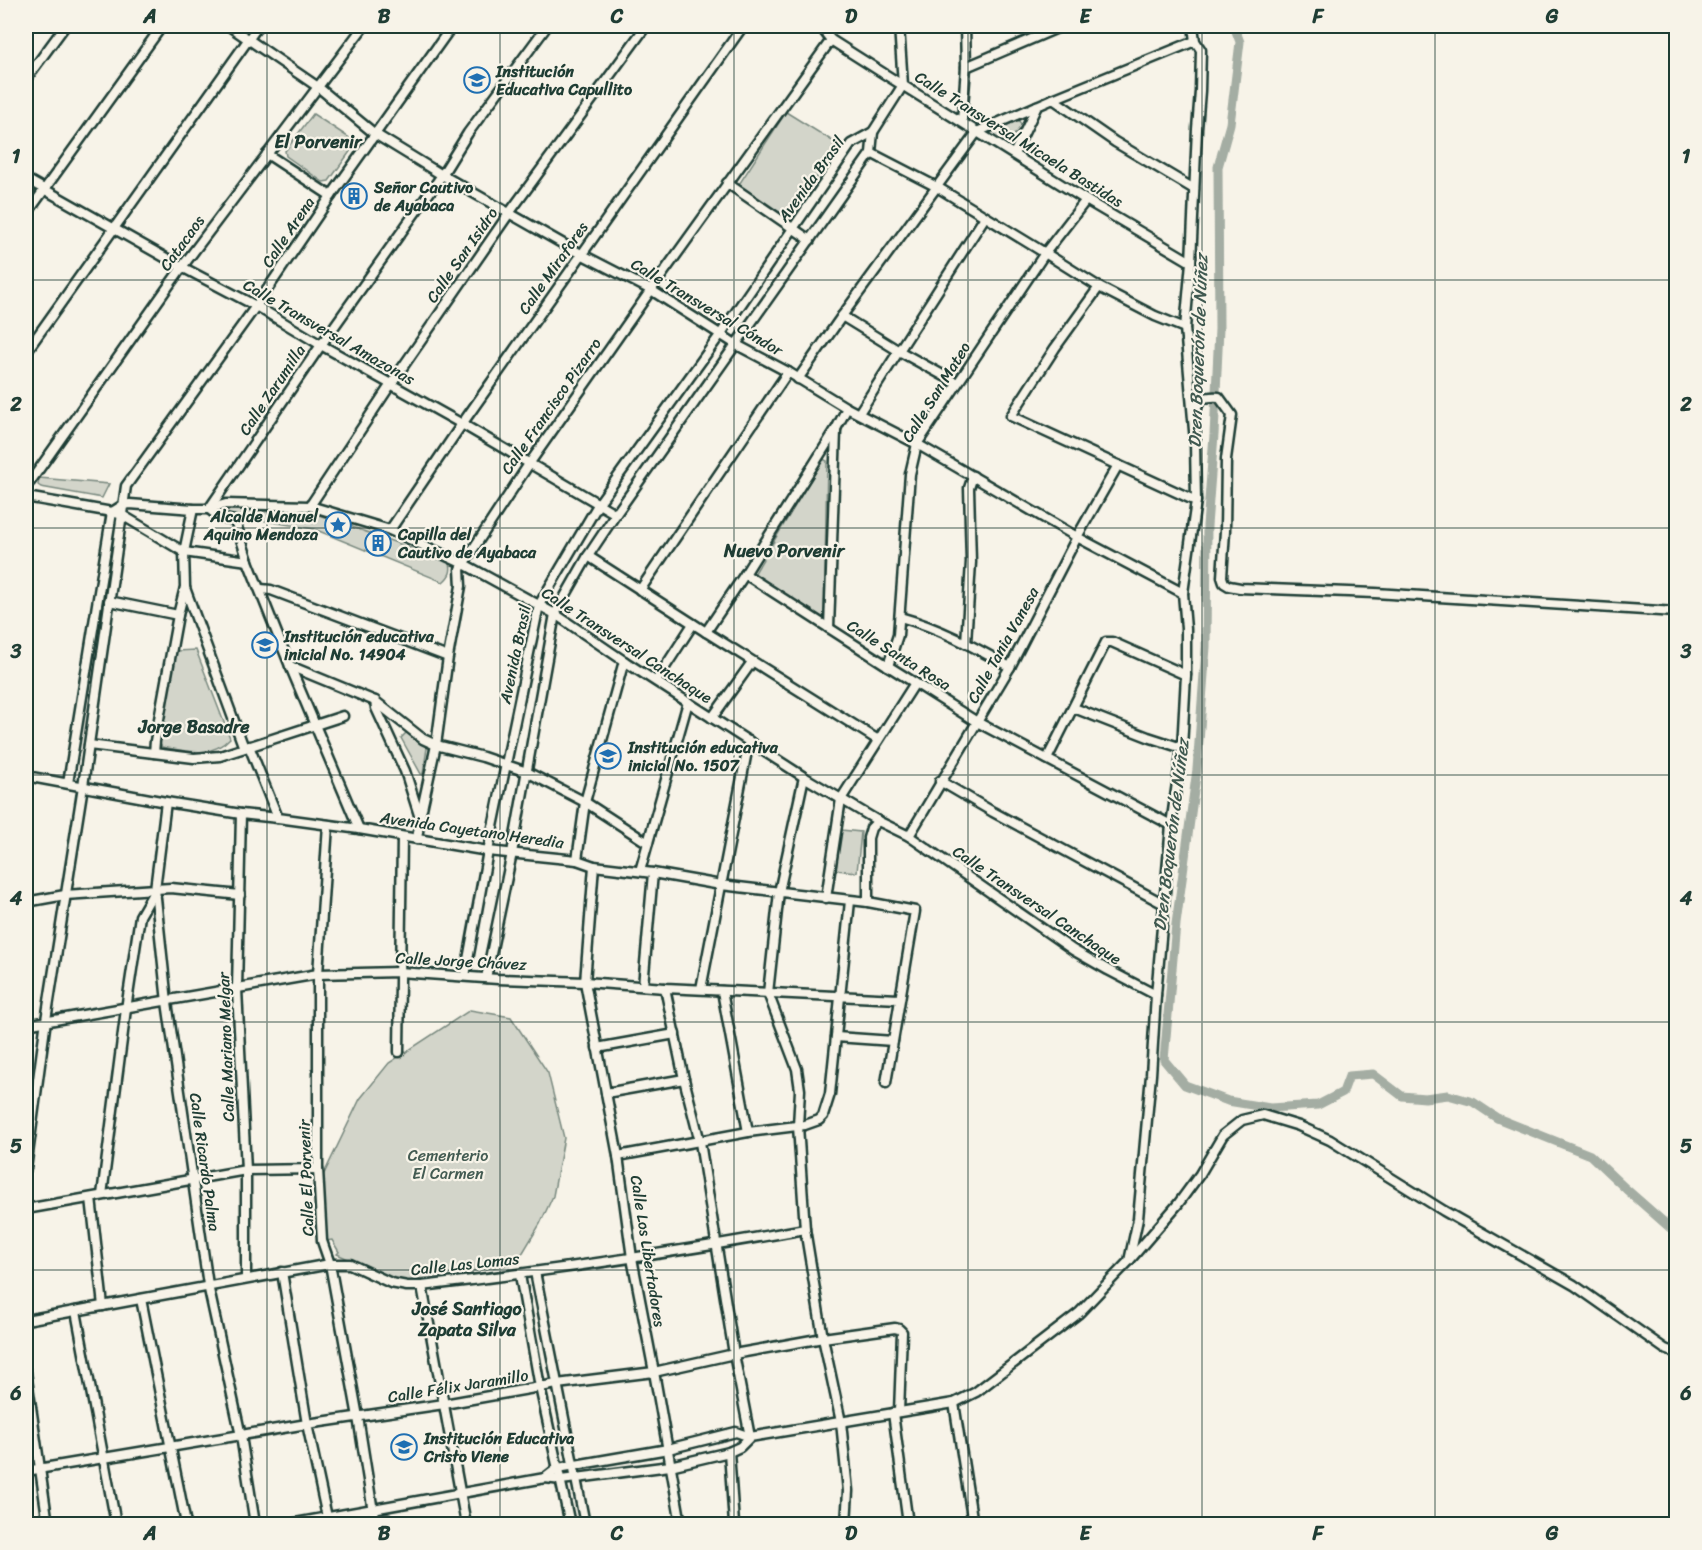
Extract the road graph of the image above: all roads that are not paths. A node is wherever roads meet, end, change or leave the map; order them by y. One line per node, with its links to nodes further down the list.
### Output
1 (65, 26): 18 (street)
2 (162, 26): 34 (street)
3 (229, 26): 15 (street, Calle Transversal Cóndor)
4 (258, 26): 15 (street)
5 (364, 26): 20 (street, Catacaos)
6 (452, 26): 26 (street, Calle Arena)
7 (548, 26): 30 (street, Calle Zarumilla)
8 (646, 26): 38 (street, Calle San Isidro)
9 (743, 26): 45 (street, Calle Mirafores)
10 (899, 26): 19 (street)
11 (965, 26): 17 (street)
12 (1062, 26): 17 (street)
13 (1193, 26): 16 (street)
14 (826, 31): 19 (street, Calle Transversal Micaela Bastidas); 32 (street, Calle Francisco Pizarro)
15 (248, 39): 20 (street, Calle Transversal Cóndor); 42 (street)
16 (1195, 41): 21 (street); 35 (street)
17 (966, 67): 23 (street)
18 (26, 79)
19 (903, 85): 23 (street, Calle Transversal Micaela Bastidas); 24 (street)
20 (318, 87): 26 (street, Calle Transversal Cóndor); 28 (street, Catacaos)
21 (1053, 99): 22 (street); 35 (street)
22 (1037, 106): 25 (street); 29 (street)
23 (962, 121): 25 (street, Calle Transversal Micaela Bastidas)
24 (873, 132): 27 (street, Avenida Brasil); 41 (street, Avenida Brasil)
25 (978, 132): 29 (street, Calle Transversal Micaela Bastidas); 33 (street)
26 (375, 134): 30 (street, Calle Transversal Cóndor); 36 (street, Calle Arena)
27 (872, 153): 33 (street); 43 (street, Avenida Brasil)
28 (267, 154): 36 (street); 47 (street, Catacaos)
29 (1014, 154): 37 (street, Calle Transversal Micaela Bastidas)
30 (442, 175): 38 (street, Calle Transversal Cóndor); 54 (street, Calle Zarumilla)
31 (26, 179): 34 (street, Calle Transversal Amazonas)
32 (727, 183): 41 (street); 49 (street, Calle Francisco Pizarro)
33 (937, 188): 40 (street); 51 (street)
34 (44, 189): 39 (street); 42 (street, Calle Transversal Amazonas)
35 (1194, 189): 46 (street)
36 (331, 196): 50 (street, Calle Arena)
37 (1086, 200): 44 (street, Calle San Mateo); 46 (street, Calle Transversal Micaela Bastidas)
38 (510, 212): 45 (street, Calle Transversal Cóndor); 61 (street, Calle San Isidro)
39 (26, 215)
40 (985, 217): 44 (street); 56 (street)
41 (793, 228): 43 (street); 53 (street, Avenida Brasil)
42 (114, 229): 47 (street, Calle Transversal Amazonas); 57 (street)
43 (810, 240): 55 (street, Avenida Brasil)
44 (1045, 253): 48 (street); 60 (street, Calle San Mateo)
45 (581, 254): 49 (street, Calle Transversal Cóndor); 65 (street, Calle Mirafores)
46 (1191, 262): 52 (street)
47 (182, 267): 50 (street, Calle Transversal Amazonas); 71 (street, Catacaos)
48 (1099, 288): 52 (street); 69 (street)
49 (651, 290): 53 (street, Calle Transversal Cóndor); 68 (street, Calle Francisco Pizarro)
50 (256, 306): 54 (street, Calle Transversal Amazonas); 75 (street, Calle Arena)
51 (842, 316): 56 (street); 59 (street)
52 (1185, 328): 64 (street)
53 (720, 335): 55 (street, Calle Transversal Cóndor); 74 (street, Avenida Brasil)
54 (321, 345): 61 (street, Calle Transversal Amazonas); 77 (street, Calle Zarumilla)
55 (737, 345): 58 (street, Calle Transversal Cóndor); 80 (street, Avenida Brasil)
56 (899, 351): 60 (street); 63 (street)
57 (26, 352)
58 (788, 372): 59 (street, Calle Transversal Cóndor); 91 (street)
59 (798, 379): 62 (street, Calle Transversal Cóndor)
60 (957, 383): 67 (street, Calle San Mateo)
61 (391, 384): 65 (street, Calle Transversal Amazonas); 76 (street, Calle San Isidro)
62 (847, 408): 63 (street, Calle Transversal Cóndor); 66 (street)
63 (859, 413): 67 (street, Calle Transversal Cóndor)
64 (1194, 419): 73 (street); 95 (street)
65 (462, 424): 68 (street, Calle Transversal Amazonas); 82 (street, Calle Mirafores)
66 (836, 429): 88 (street); 100 (street)
67 (917, 444): 70 (street, Calle Transversal Cóndor); 98 (street, Calle San Mateo)
68 (529, 464): 74 (street, Calle Transversal Amazonas); 87 (street, Calle Francisco Pizarro)
69 (1118, 465): 73 (street); 83 (street, Calle Tania Vanesa)
70 (973, 476): 83 (street, Calle Transversal Cóndor); 102 (street)
71 (28, 481): 72 (street)
72 (27, 498): 79 (street)
73 (1196, 501): 92 (street)
74 (599, 503): 80 (street, Calle Transversal Amazonas); 94 (street, Avenida Brasil)
75 (123, 505): 78 (street, Calle Transversal Canchaque); 79 (street); 81 (street, Calle Arena)
76 (310, 506): 77 (street, Calle Transversal Canchaque); 82 (street, Calle Transversal Canchaque)
77 (209, 508): 78 (street, Calle Transversal Canchaque); 86 (street)
78 (193, 509): 84 (street)
79 (112, 512): 81 (street); 132 (street)
80 (616, 514): 85 (street, Avenida Brasil)
81 (122, 515): 84 (street); 93 (street, Calle Arena)
82 (390, 530): 87 (street, Calle Transversal Canchaque)
83 (1077, 537): 92 (street, Calle Transversal Cóndor); 108 (street, Calle Tania Vanesa)
84 (184, 552): 86 (street); 89 (street)
85 (588, 556): 91 (street); 96 (street, Avenida Brasil)
86 (248, 561): 90 (street)
87 (464, 564): 94 (street, Calle Transversal Canchaque); 103 (street, Calle Francisco Pizarro)
88 (745, 574): 100 (street, Calle Santa Rosa); 101 (street)
89 (185, 587): 97 (street); 123 (street)
90 (261, 589): 103 (street); 106 (street)
91 (640, 591): 99 (street)
92 (1183, 593): 109 (street)
93 (109, 601): 97 (street); 121 (street, Calle Arena)
94 (539, 605): 96 (street, Calle Transversal Canchaque); 127 (street, Avenida Brasil)
95 (1677, 612)
96 (555, 614): 104 (street, Calle Transversal Canchaque); 128 (street, Avenida Brasil)
97 (178, 615): 125 (street)
98 (900, 617): 102 (street); 107 (street, Calle San Mateo)
99 (693, 624): 101 (street); 110 (street)
100 (829, 628): 107 (street, Calle Santa Rosa)
101 (706, 632): 105 (street)
102 (966, 643): 108 (street)
103 (448, 657): 122 (street, Calle Francisco Pizarro)
104 (624, 661): 110 (street, Calle Transversal Canchaque); 136 (street)
105 (752, 662): 116 (street); 119 (street)
106 (290, 666): 112 (street); 118 (street)
107 (888, 666): 111 (street, Calle Santa Rosa)
108 (1010, 668): 117 (street, Calle Tania Vanesa)
109 (1186, 675): 114 (street); 124 (street)
110 (656, 681): 113 (street, Calle Transversal Canchaque)
111 (915, 683): 117 (street, Calle Santa Rosa); 119 (street)
112 (375, 701): 122 (street); 139 (street)
113 (688, 702): 116 (street, Calle Transversal Canchaque); 147 (street)
114 (1074, 708): 124 (street); 126 (street)
115 (343, 716): 118 (street)
116 (712, 718): 120 (street, Calle Transversal Canchaque)
117 (978, 722): 126 (street, Calle Santa Rosa); 131 (street, Calle Tania Vanesa)
118 (315, 726): 123 (street); 143 (street)
119 (878, 740): 134 (street)
120 (749, 741): 130 (street, Calle Transversal Canchaque); 154 (street)
121 (89, 745): 125 (street); 133 (street, Calle Arena)
122 (436, 745): 127 (street); 139 (street, Calle Francisco Pizarro)
123 (246, 747): 125 (street); 138 (street)
124 (1182, 748): 142 (street)
125 (154, 753)
126 (1047, 759): 142 (street, Calle Santa Rosa)
127 (507, 766): 128 (street); 148 (street, Avenida Brasil)
128 (527, 772): 136 (street); 149 (street, Avenida Brasil)
129 (26, 776): 132 (street, Avenida Cayetano Heredia)
130 (804, 777): 134 (street, Calle Transversal Canchaque); 156 (street)
131 (940, 782): 144 (street, Calle Tania Vanesa); 163 (street)
132 (69, 783): 133 (street, Avenida Cayetano Heredia)
133 (83, 786): 135 (street, Avenida Cayetano Heredia); 157 (street, Calle Arena)
134 (841, 799): 140 (street, Calle Transversal Canchaque); 159 (street)
135 (166, 802): 137 (street, Avenida Cayetano Heredia); 155 (street, Calle Ricardo Palma)
136 (585, 802): 147 (street); 150 (street)
137 (241, 814): 138 (street, Avenida Cayetano Heredia); 158 (street, Calle Mariano Melgar)
138 (278, 818): 141 (street, Avenida Cayetano Heredia)
139 (420, 818): 146 (street, Calle Francisco Pizarro)
140 (878, 821): 144 (street, Calle Transversal Canchaque); 162 (street)
141 (328, 825): 143 (street, Avenida Cayetano Heredia); 165 (street, Calle El Porvenir)
142 (1171, 825): 163 (street)
143 (359, 829): 145 (street, Avenida Cayetano Heredia)
144 (909, 836): 175 (street, Calle Transversal Canchaque)
145 (402, 837): 146 (street, Avenida Cayetano Heredia); 164 (street)
146 (417, 839): 148 (street, Avenida Cayetano Heredia)
147 (648, 843): 152 (street)
148 (488, 851): 149 (street, Avenida Cayetano Heredia); 166 (street, Avenida Brasil)
149 (512, 853): 150 (street, Avenida Cayetano Heredia); 167 (street, Avenida Brasil)
150 (577, 860): 151 (street, Avenida Cayetano Heredia)
151 (594, 866): 152 (street, Avenida Cayetano Heredia); 168 (street, Calle Los Libertadores)
152 (640, 871): 153 (street, Avenida Cayetano Heredia)
153 (653, 873): 154 (street, Avenida Cayetano Heredia); 169 (street)
154 (721, 885): 156 (street, Avenida Cayetano Heredia); 172 (street)
155 (155, 890): 157 (street); 158 (street); 178 (street, Calle Ricardo Palma); 179 (street)
156 (779, 892): 159 (street, Avenida Cayetano Heredia); 174 (street)
157 (65, 895): 161 (street); 180 (street, Calle Arena)
158 (240, 895): 171 (street, Calle Mariano Melgar)
159 (826, 898): 160 (street, Avenida Cayetano Heredia)
160 (850, 901): 162 (street, Avenida Cayetano Heredia); 176 (street)
161 (26, 902)
162 (868, 903): 177 (street, Avenida Cayetano Heredia)
163 (1164, 904): 175 (street)
164 (399, 972): 165 (street, Calle Jorge Chávez); 166 (street, Calle Jorge Chávez); 186 (street)
165 (318, 974): 171 (street, Calle Jorge Chávez); 195 (street, Calle El Porvenir)
166 (465, 976): 167 (street, Calle Jorge Chávez)
167 (486, 978): 168 (street, Calle Jorge Chávez)
168 (585, 982): 169 (street, Calle Jorge Chávez); 185 (street, Calle Los Libertadores)
169 (642, 986): 170 (street, Calle Jorge Chávez)
170 (665, 988): 172 (street, Calle Jorge Chávez); 182 (street)
171 (237, 989): 178 (street, Calle Jorge Chávez); 196 (street, Calle Mariano Melgar)
172 (701, 989): 173 (street, Calle Jorge Chávez)
173 (722, 991): 174 (street, Calle Jorge Chávez); 191 (street)
174 (768, 993): 176 (street, Calle Jorge Chávez); 190 (street)
175 (1156, 995): 204 (street)
176 (840, 996): 177 (street, Calle Jorge Chávez); 183 (street)
177 (899, 999): 184 (street)
178 (167, 1002): 179 (street, Calle Jorge Chávez); 197 (street, Calle Ricardo Palma)
179 (126, 1009): 180 (street, Calle Jorge Chávez); 198 (street)
180 (46, 1020): 181 (street, Calle Jorge Chávez); 194 (street, Calle Arena)
181 (26, 1025)
182 (675, 1034): 185 (street); 187 (street)
183 (836, 1037): 184 (street); 190 (street)
184 (893, 1041): 188 (street)
185 (597, 1048): 189 (street, Calle Los Libertadores)
186 (399, 1052)
187 (684, 1079): 189 (street); 192 (street)
188 (886, 1083)
189 (606, 1093): 193 (street, Calle Los Libertadores)
190 (798, 1126): 191 (street); 201 (street)
191 (748, 1132): 192 (street)
192 (700, 1142): 193 (street); 202 (street)
193 (618, 1156): 203 (street, Calle Los Libertadores)
194 (26, 1169)
195 (318, 1169): 196 (street); 205 (street, Calle El Porvenir)
196 (246, 1170): 197 (street); 209 (street, Calle Mariano Melgar)
197 (192, 1178): 198 (street); 210 (street, Calle Ricardo Palma)
198 (102, 1195): 199 (street)
199 (91, 1198): 200 (street); 213 (street)
200 (26, 1209)
201 (805, 1229): 202 (street, Calle Las Lomas); 216 (street)
202 (717, 1245): 203 (street, Calle Las Lomas); 218 (street)
203 (632, 1258): 207 (street, Calle Las Lomas); 220 (street, Calle Los Libertadores)
204 (1129, 1261): 217 (street); 223 (street)
205 (330, 1264): 206 (street, Calle Las Lomas); 211 (street, Calle Las Lomas); 226 (street, Calle El Porvenir)
206 (282, 1272): 209 (street, Calle Las Lomas); 228 (street)
207 (535, 1272): 208 (street, Calle Las Lomas); 221 (street)
208 (520, 1275): 211 (street, Calle Las Lomas); 222 (street)
209 (246, 1278): 210 (street, Calle Las Lomas)
210 (208, 1285): 212 (street, Calle Las Lomas); 229 (street, Calle Ricardo Palma)
211 (422, 1286): 224 (street)
212 (141, 1299): 213 (street, Calle Las Lomas); 231 (street)
213 (103, 1306): 214 (street, Calle Las Lomas)
214 (76, 1311): 215 (street, Calle Las Lomas); 234 (street)
215 (26, 1320)
216 (823, 1338): 218 (street, Calle Félix Jaramillo); 225 (street, Calle Félix Jaramillo); 227 (street)
217 (1677, 1353)
218 (734, 1354): 220 (street, Calle Félix Jaramillo); 230 (street)
219 (26, 1372): 238 (street)
220 (654, 1372): 221 (street, Calle Félix Jaramillo); 232 (street, Calle Los Libertadores)
221 (557, 1384): 222 (street, Calle Félix Jaramillo); 235 (street)
222 (540, 1387): 224 (street, Calle Félix Jaramillo); 237 (street)
223 (954, 1403): 225 (street); 259 (street)
224 (444, 1404): 226 (street, Calle Félix Jaramillo); 243 (street)
225 (896, 1412): 227 (street); 258 (street)
226 (358, 1417): 228 (street, Calle Félix Jaramillo); 244 (street, Calle El Porvenir)
227 (841, 1422): 230 (street); 257 (street)
228 (307, 1424): 229 (street, Calle Félix Jaramillo); 245 (street)
229 (241, 1437): 231 (street, Calle Félix Jaramillo); 249 (street, Calle Ricardo Palma)
230 (750, 1437): 232 (street); 233 (street)
231 (171, 1448): 234 (street, Calle Félix Jaramillo); 248 (street)
232 (668, 1449): 235 (street); 236 (street, Calle Los Libertadores)
233 (729, 1452): 236 (street); 256 (street)
234 (104, 1459): 238 (street, Calle Félix Jaramillo); 247 (street)
235 (574, 1465): 237 (street); 240 (street)
236 (670, 1466): 240 (street); 255 (street, Calle Los Libertadores)
237 (558, 1468): 241 (street); 242 (street)
238 (39, 1469): 239 (street, Calle Félix Jaramillo); 246 (street)
239 (26, 1471)
240 (576, 1477): 242 (street); 254 (street)
241 (544, 1478): 242 (street); 243 (street)
242 (561, 1480): 253 (street)
243 (460, 1493): 244 (street); 252 (street)
244 (373, 1509): 245 (street); 251 (street, Calle El Porvenir)
245 (327, 1517): 250 (street)
246 (48, 1524)
247 (116, 1524)
248 (186, 1524)
249 (255, 1524)
250 (290, 1524)
251 (375, 1524)
252 (466, 1524)
253 (570, 1524)
254 (585, 1524)
255 (681, 1524)
256 (734, 1524)
257 (846, 1524)
258 (908, 1524)
259 (973, 1524)

